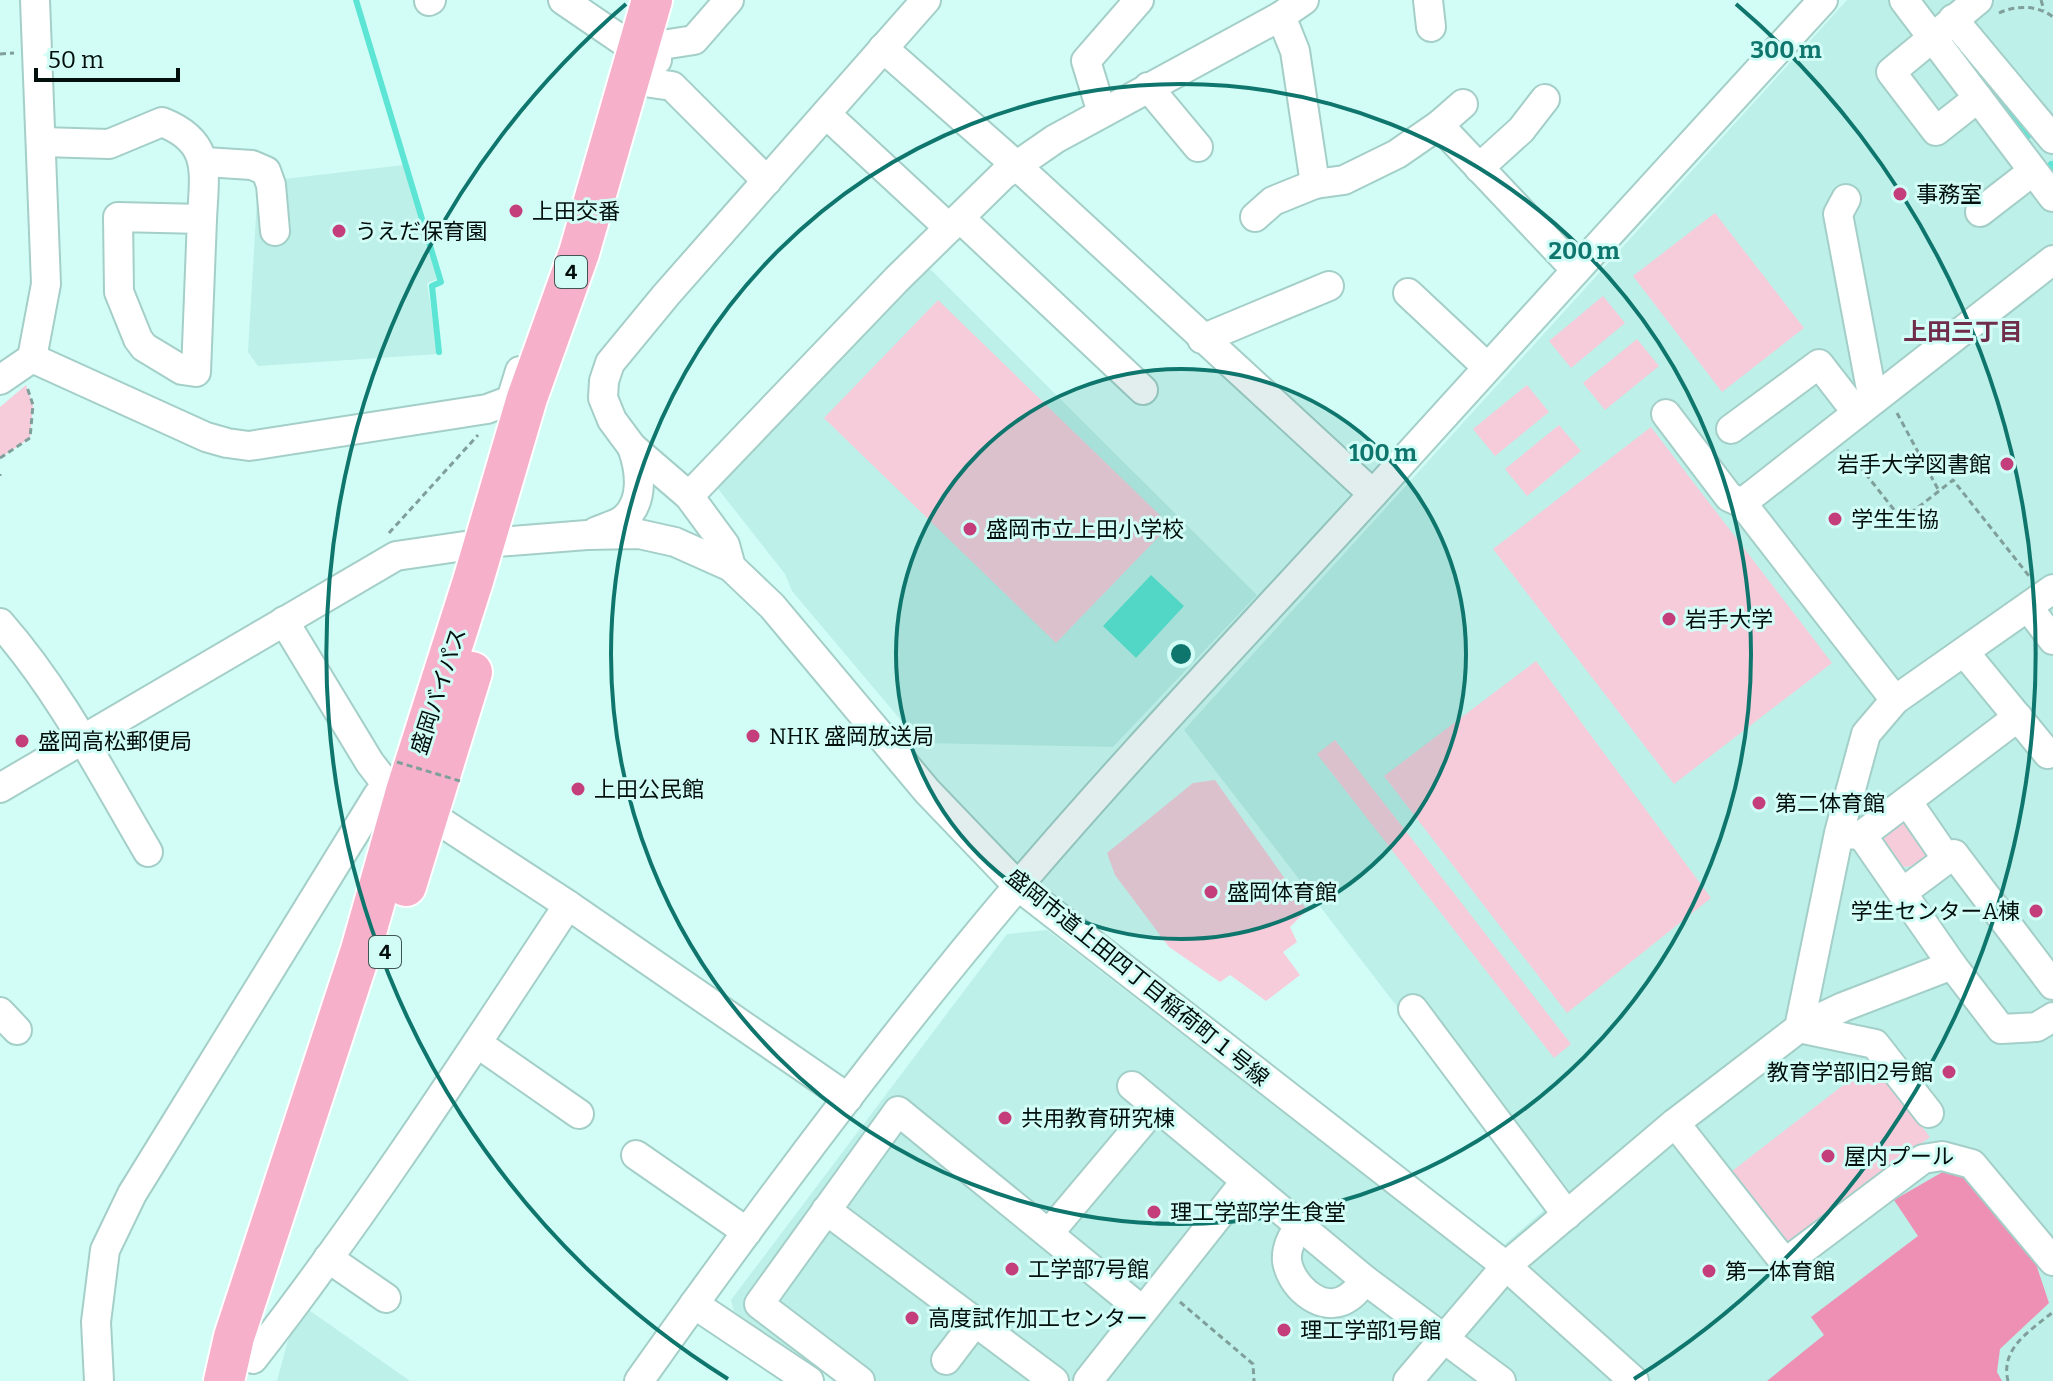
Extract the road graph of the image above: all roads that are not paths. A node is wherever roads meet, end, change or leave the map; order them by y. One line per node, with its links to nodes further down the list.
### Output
1 (35, 0): 25 (street)
2 (563, 0): 16 (street)
3 (652, 0): 16 (highway, 盛岡バイパス / 4)
4 (672, 0): 16 (highway, 盛岡バイパス / 4)
5 (729, 0): 16 (street)
6 (926, 0): 15 (street)
7 (1139, 0): 21 (street)
8 (1304, 0): 12 (street)
9 (1823, 0): 42 (street)
10 (1904, 0): 14 (street)
11 (1978, 0): 13 (street)
12 (1281, 16): 17 (street); 32 (street)
13 (1958, 24): 14 (street); 24 (street)
14 (1931, 36): 18 (street); 18 (street)
15 (883, 48): 22 (street); 28 (street)
16 (652, 60): 31 (street); 40 (highway, 盛岡バイパス / 4); 57 (highway, 盛岡バイパス / 4)
17 (1148, 87): 21 (street); 26 (street)
18 (1978, 98): 29 (street)
19 (1545, 99): 30 (street)
20 (1463, 104): 23 (street)
21 (1102, 113): 28 (street)
22 (826, 114): 31 (street); 38 (street)
23 (1439, 125): 30 (street); 32 (street)
24 (2053, 141): 29 (street)
25 (42, 142): 27 (street); 47 (street)
26 (1198, 147)
27 (205, 162): 37 (street); 39 (street)
28 (1017, 166): 38 (street); 45 (street)
29 (2030, 167): 33 (street); 35 (street)
30 (1479, 168): 42 (street)
31 (767, 181): 52 (street)
32 (1315, 184): 36 (street)
33 (2053, 197)
34 (1846, 199): 49 (street)
35 (1980, 212)
36 (1255, 217)
37 (202, 219): 37 (street)
38 (954, 223): 48 (street); 54 (street)
39 (275, 231)
40 (579, 253): 47 (street); 57 (highway, 盛岡バイパス / 4)
41 (2053, 260): 49 (street)
42 (1575, 269): 46 (street)
43 (1329, 286): 45 (street)
44 (1408, 293): 46 (street)
45 (1202, 339): 53 (street)
46 (1487, 367): 53 (street)
47 (19, 374)
48 (1143, 390)
49 (1872, 401): 51 (street); 55 (street)
50 (1666, 414): 55 (street)
51 (1731, 429)
52 (632, 447): 54 (street); 56 (street)
53 (1373, 494): 74 (street)
54 (689, 496): 58 (street)
55 (1742, 503): 64 (street)
56 (587, 535): 57 (street, 盛岡市道上田四丁目稲荷町１号線); 58 (street, 盛岡市道上田四丁目稲荷町１号線)
57 (498, 542): 60 (street, 盛岡市道上田四丁目稲荷町１号線); 68 (highway, 盛岡バイパス / 4)
58 (731, 567): 74 (street, 盛岡市道上田四丁目稲荷町１号線)
59 (2042, 597): 62 (street); 63 (street)
60 (284, 621): 66 (street, 盛岡市道上田四丁目稲荷町１号線); 68 (street)
61 (0, 623): 66 (street)
62 (2053, 640)
63 (1965, 653): 64 (street); 65 (street)
64 (1895, 700): 71 (street)
65 (2018, 717): 67 (street); 70 (street)
66 (82, 738): 69 (street, 盛岡市道上田四丁目稲荷町１号線); 72 (street)
67 (2048, 754)
68 (405, 787): 76 (street); 106 (highway, 盛岡バイパス / 4); 107 (street)
69 (0, 788)
70 (1907, 801): 71 (street); 73 (street)
71 (1851, 834): 75 (street); 81 (street)
72 (148, 852)
73 (1947, 859): 75 (street); 78 (street)
74 (1018, 886): 84 (street); 97 (street, 盛岡市道上田四丁目稲荷町１号線)
75 (1903, 892): 77 (street)
76 (568, 905): 82 (street); 84 (street)
77 (1952, 965): 80 (street); 81 (street)
78 (2053, 985)
79 (1413, 1009): 92 (street)
80 (2048, 1026)
81 (1799, 1028): 86 (street); 88 (street)
82 (477, 1043): 87 (street); 96 (street)
83 (1132, 1086): 85 (street)
84 (848, 1098): 94 (street)
85 (1155, 1107): 90 (street); 95 (street)
86 (1929, 1113)
87 (579, 1114)
88 (1675, 1123): 92 (street); 98 (street)
89 (636, 1155): 94 (street)
90 (1245, 1182): 93 (street); 102 (street)
91 (826, 1210): 95 (street); 103 (street); 110 (street)
92 (1567, 1215): 97 (street)
93 (1300, 1226): 99 (street); 99 (street)
94 (747, 1232): 101 (street)
95 (1049, 1233): 102 (street)
96 (328, 1258): 100 (street); 106 (street)
97 (1506, 1266): 104 (street); 115 (street, 盛岡市道上田四丁目稲荷町１号線)
98 (2053, 1272)
99 (1365, 1280): 104 (street)
100 (386, 1298)
101 (694, 1304): 108 (street); 109 (street)
102 (1143, 1311): 112 (street)
103 (975, 1322): 105 (street); 111 (street)
104 (1443, 1337): 113 (street); 114 (street)
105 (946, 1360)
106 (241, 1374)
107 (99, 1381)
108 (639, 1381)
109 (809, 1381)
110 (860, 1381)
111 (1054, 1381)
112 (1088, 1381)
113 (1408, 1381)
114 (1501, 1381)
115 (1634, 1381)

